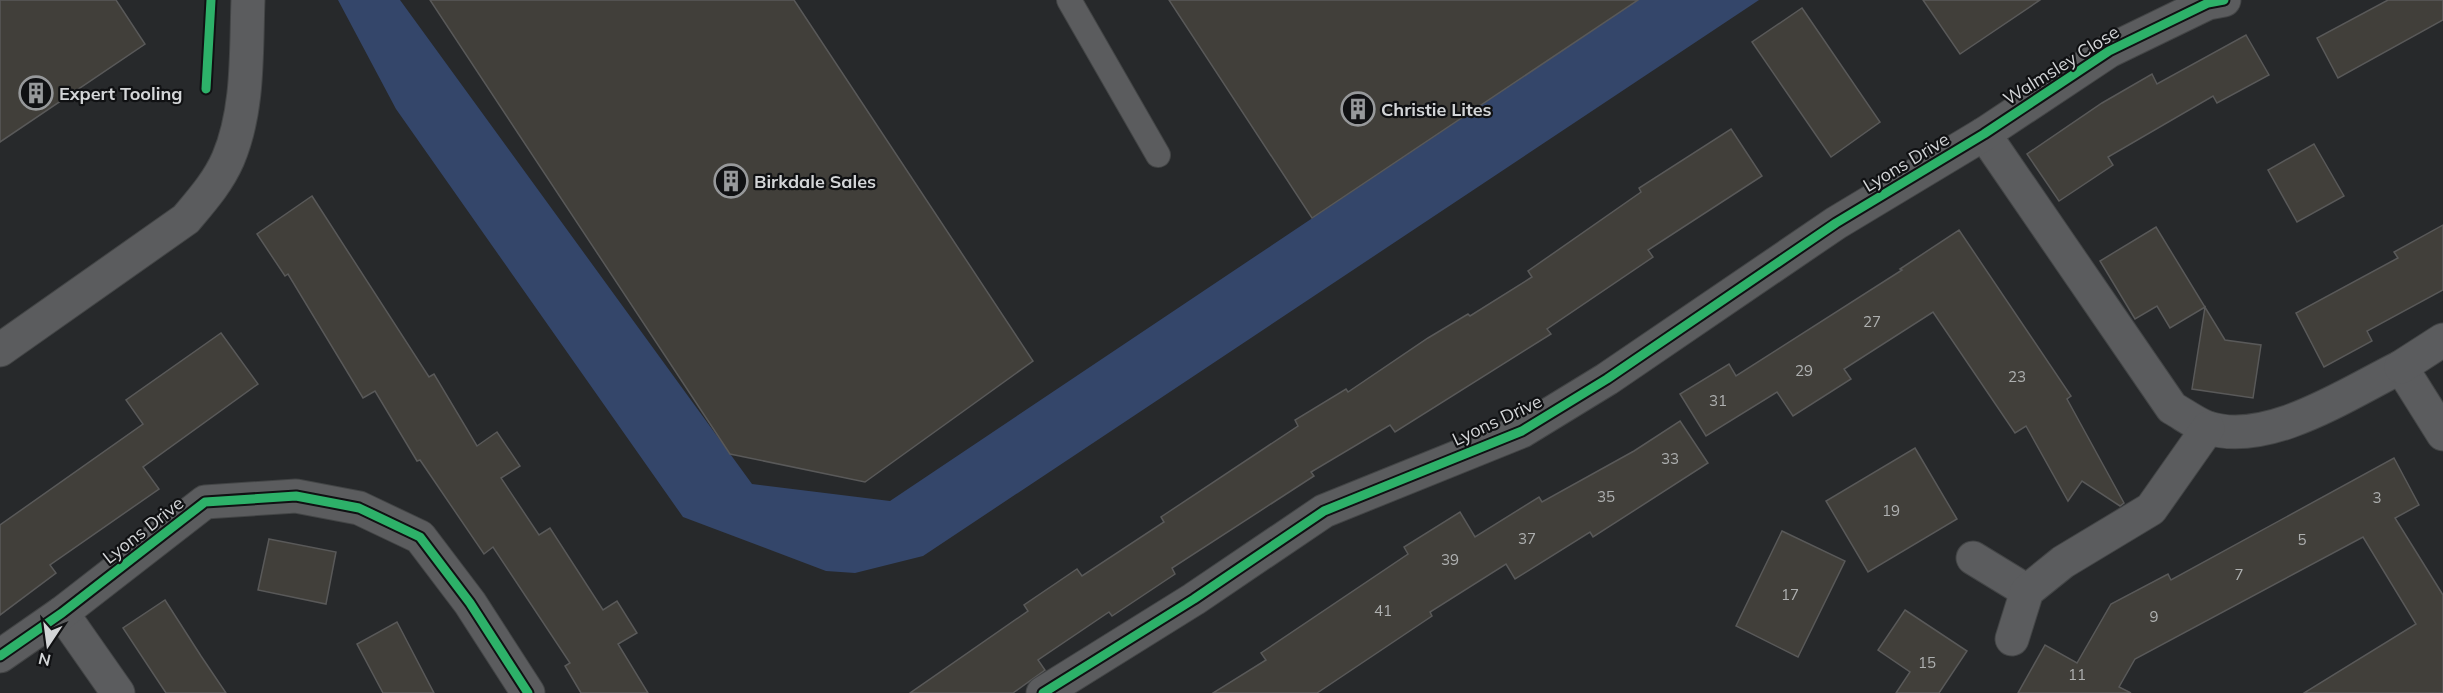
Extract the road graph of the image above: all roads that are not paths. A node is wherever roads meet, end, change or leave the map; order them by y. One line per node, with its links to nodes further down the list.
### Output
1 (248, 0): 7 (street)
2 (1069, 0): 5 (lane)
3 (2224, 0): 4 (street, Walmsley Close)
4 (1984, 134): 9 (street); 18 (street, Lyons Drive)
5 (1158, 155)
6 (2443, 340): 8 (street)
7 (0, 350)
8 (2401, 367): 9 (street); 10 (street)
9 (2208, 428): 12 (street)
10 (2443, 434)
11 (1973, 558): 12 (street)
12 (2026, 591): 14 (street)
13 (62, 613): 15 (street, Lyons Drive); 16 (street); 17 (street, Lyons Drive)
14 (2012, 639)
15 (0, 656)
16 (118, 693)
17 (528, 693)
18 (1043, 693)

